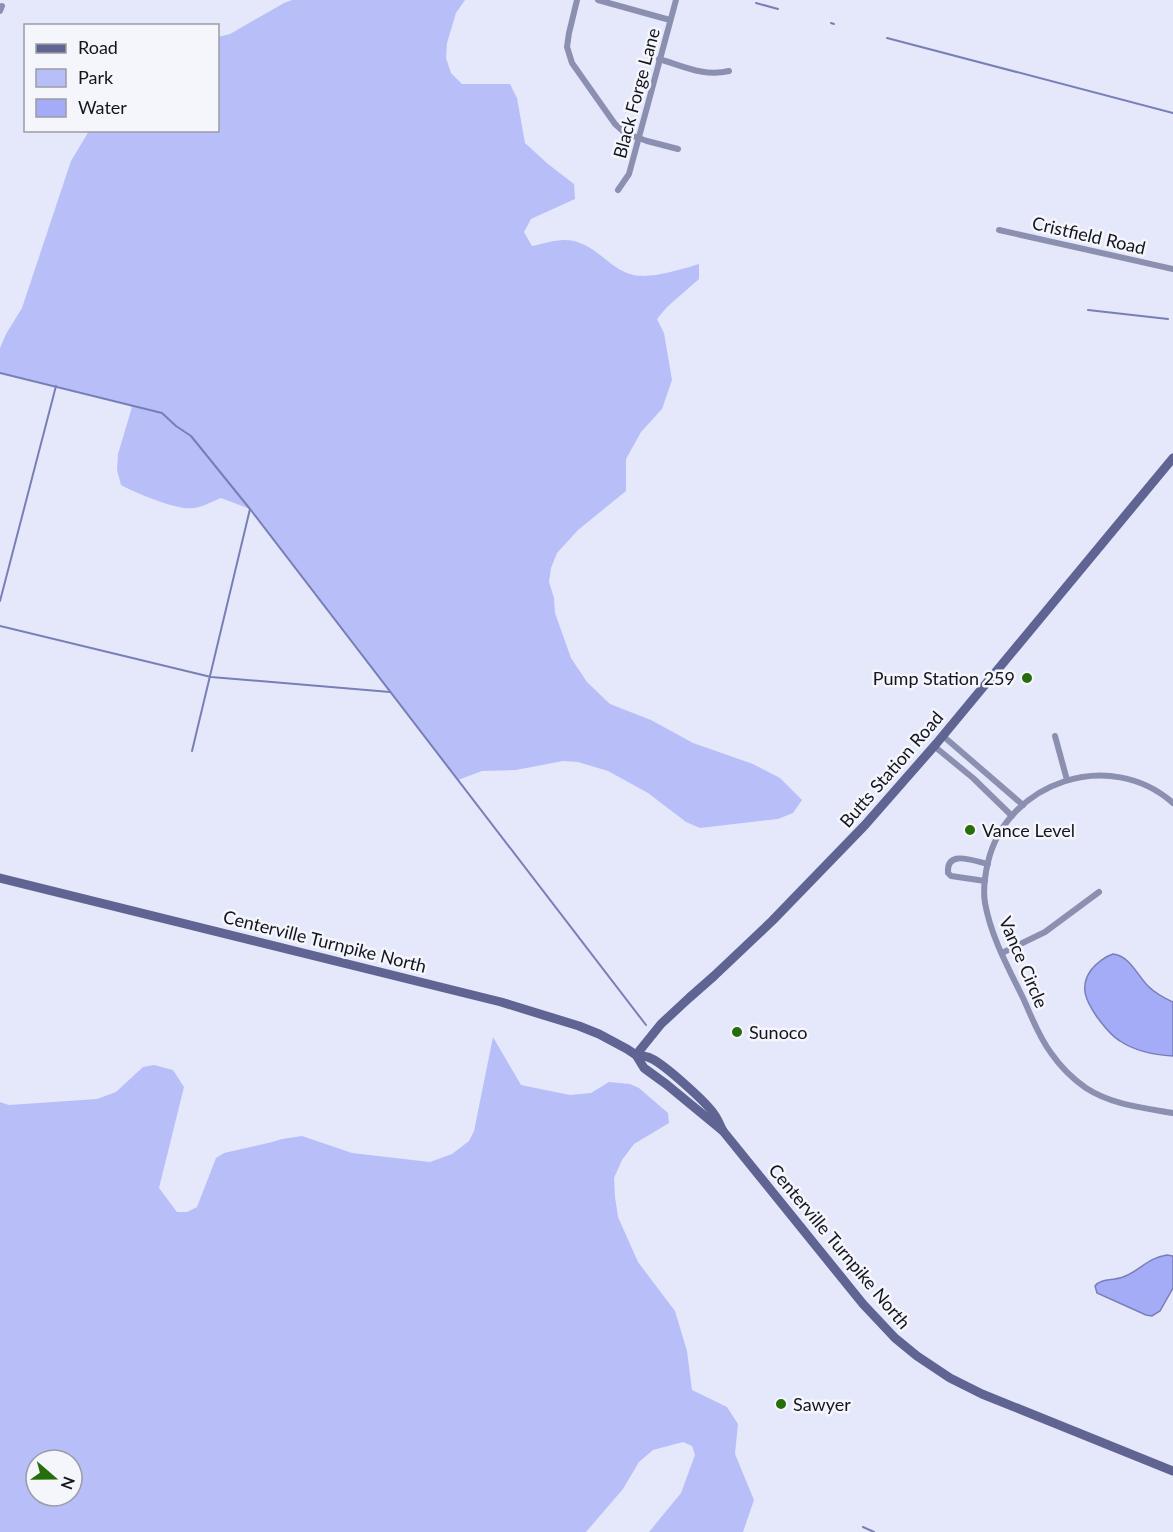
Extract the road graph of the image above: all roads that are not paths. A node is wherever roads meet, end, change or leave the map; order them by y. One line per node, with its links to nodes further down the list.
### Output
1 (577, 0): 7 (street)
2 (598, 0): 4 (street)
3 (676, 0): 4 (street, Black Forge Lane)
4 (670, 20): 5 (street, Black Forge Lane)
5 (660, 59): 6 (street); 7 (street, Black Forge Lane)
6 (729, 71)
7 (640, 138): 8 (street); 9 (street, Black Forge Lane)
8 (678, 149)
9 (618, 190)
10 (999, 230): 11 (street, Cristfield Road)
11 (1173, 269)
12 (1173, 458): 13 (main road, Butts Station Road)
13 (943, 736): 15 (main road, Butts Station Road); 18 (street)
14 (1055, 736): 16 (street)
15 (934, 746): 19 (street); 25 (main road, Butts Station Road)
16 (1067, 780): 17 (street, Vance Circle); 18 (street, Vance Circle)
17 (1172, 799)
18 (1023, 805): 19 (street, Vance Circle)
19 (1012, 816): 20 (street, Vance Circle)
20 (988, 864): 22 (street, Vance Circle); 22 (street)
21 (0, 878): 25 (main road, Centerville Turnpike North)
22 (985, 881): 24 (street, Vance Circle)
23 (1099, 892): 24 (street)
24 (1002, 953): 26 (street, Vance Circle)
25 (636, 1055): 27 (main road, Centerville Turnpike North)
26 (1173, 1113)
27 (1173, 1471)

